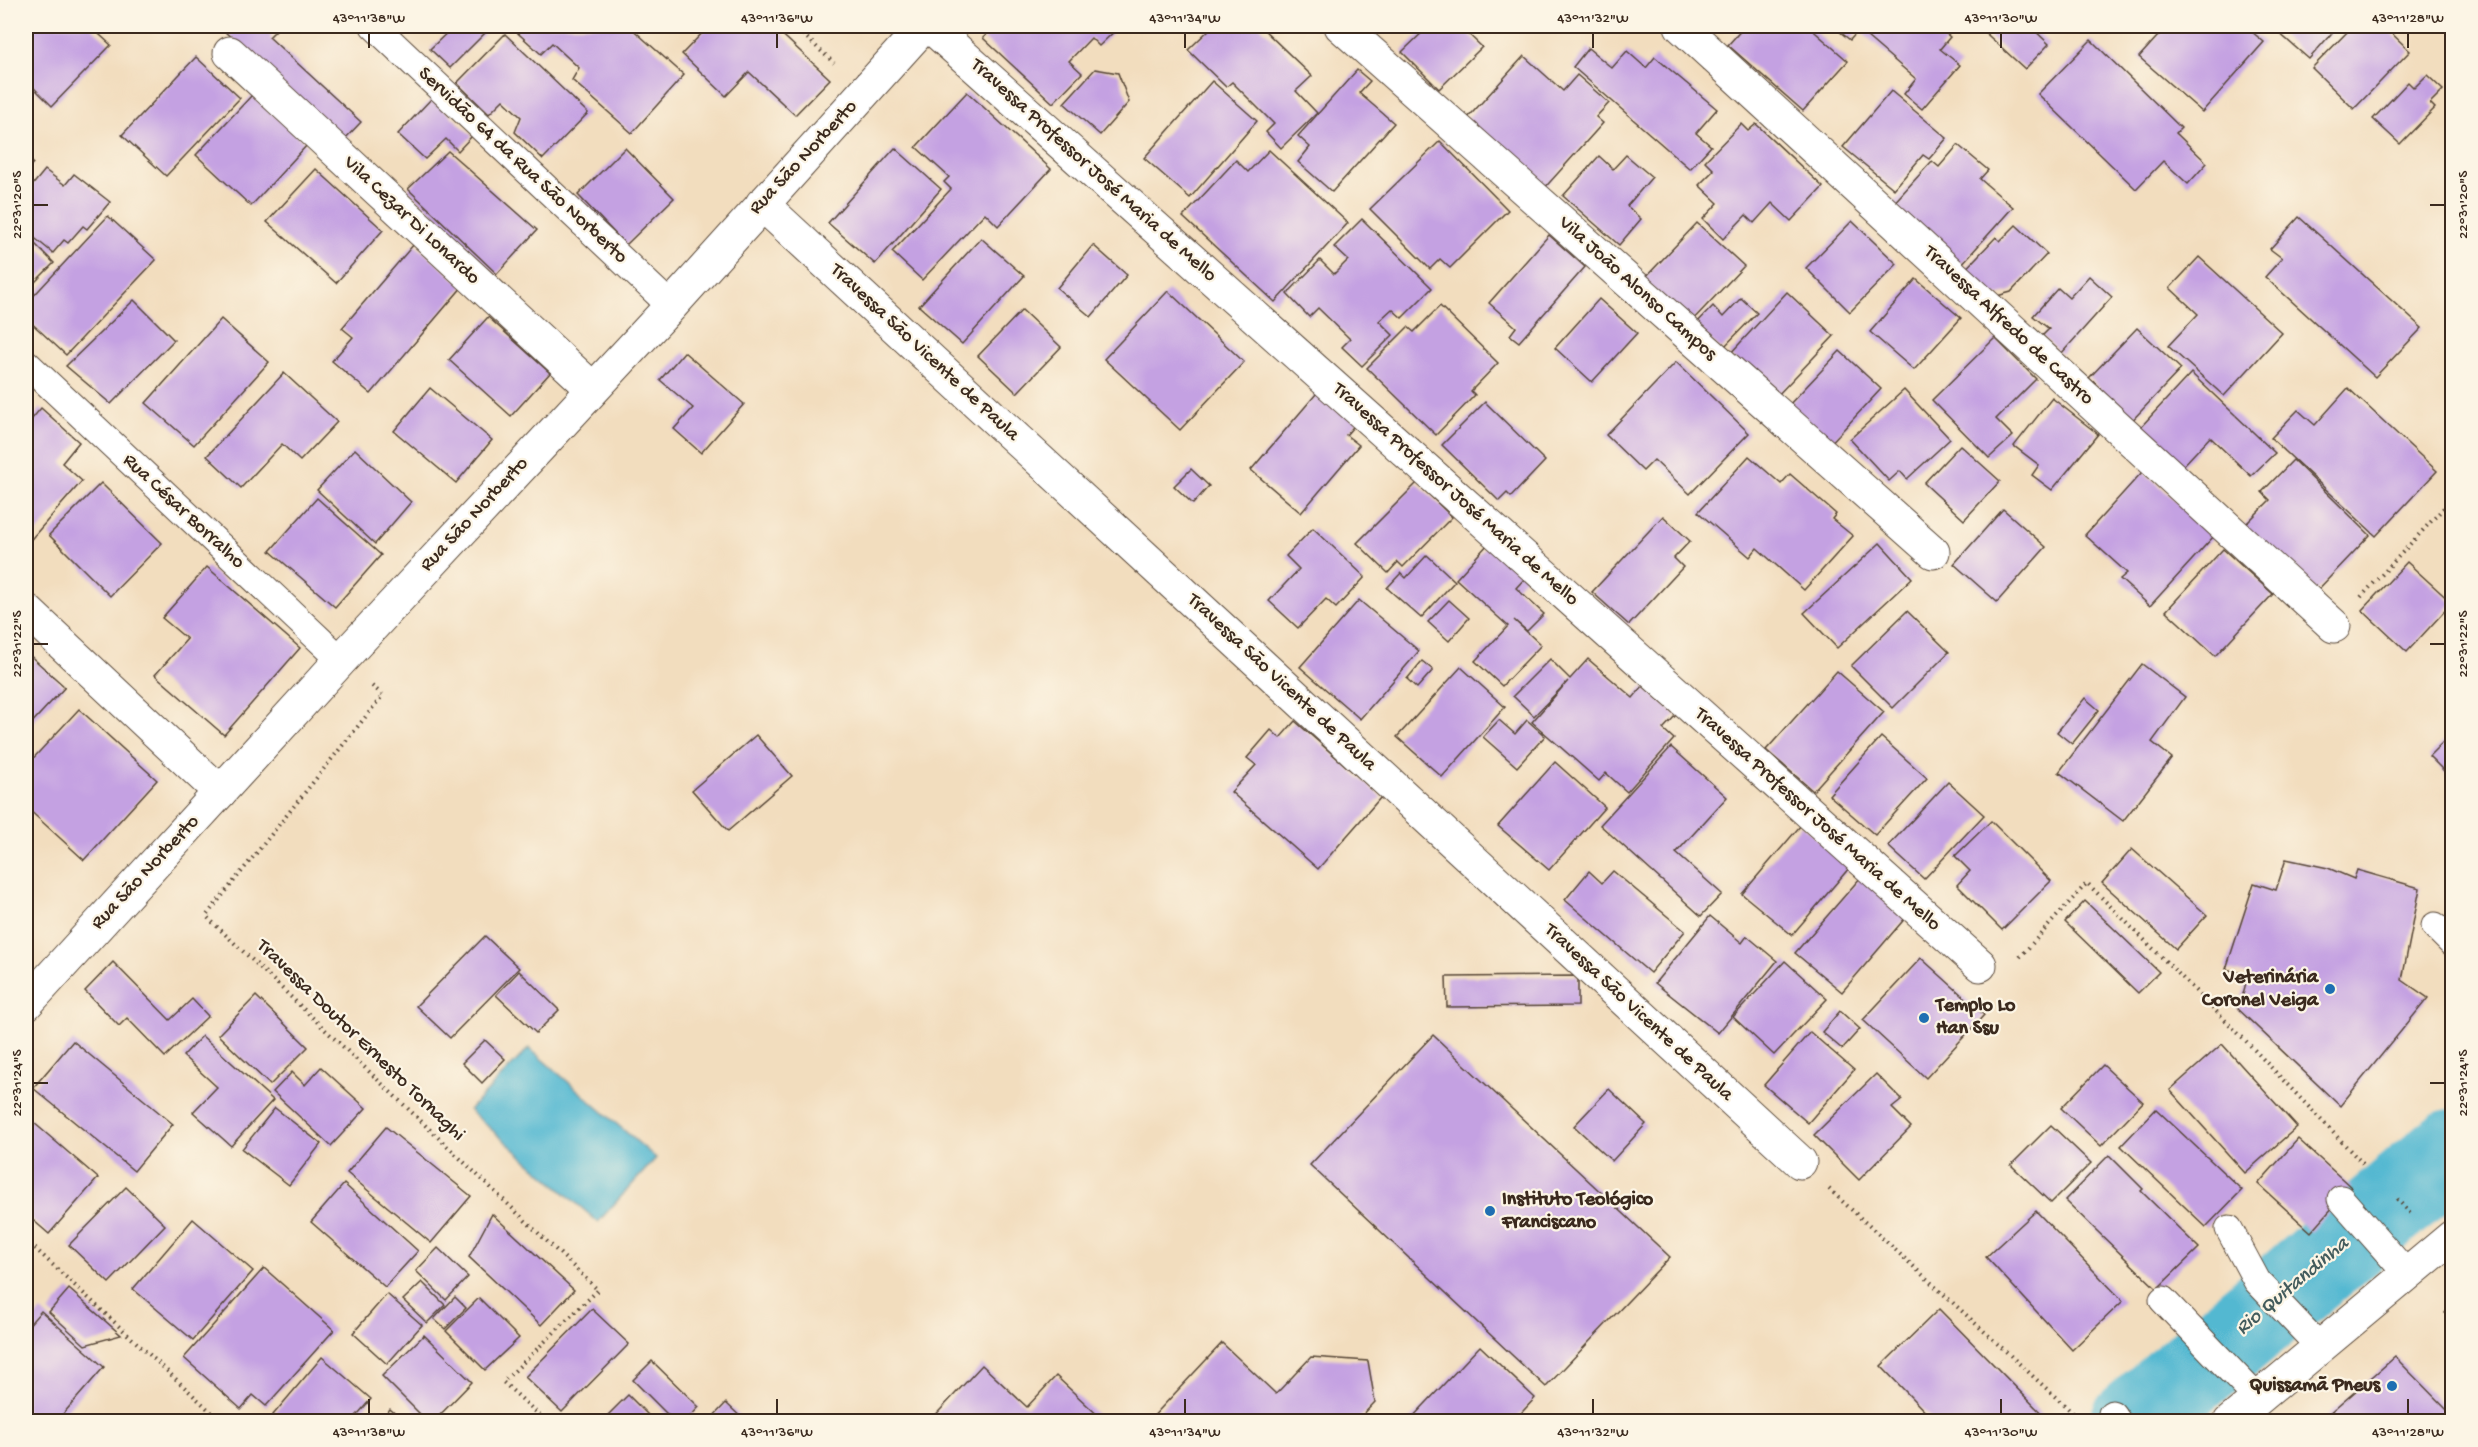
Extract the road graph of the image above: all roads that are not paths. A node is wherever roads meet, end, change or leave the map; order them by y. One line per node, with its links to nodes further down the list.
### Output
1 (374, 26): 8 (lane, Servidão 64 da Rua São Norberto)
2 (924, 26): 7 (street, Rua São Norberto)
3 (930, 26): 16 (street, Travessa Professor José Maria de Mello)
4 (1341, 26): 11 (street, Vila João Alonso Campos)
5 (1682, 26): 13 (street, Travessa Alfredo de Castro)
6 (230, 53): 10 (street, Vila Cezar Di Lonardo)
7 (762, 204): 8 (street, Rua São Norberto); 18 (street, Travessa São Vicente de Paula)
8 (670, 306): 10 (street, Rua São Norberto)
9 (26, 363): 14 (lane, Rua César Borralho)
10 (593, 389): 14 (street, Rua São Norberto)
11 (1934, 552)
12 (26, 610): 15 (street)
13 (2334, 626)
14 (341, 660): 15 (street, Rua São Norberto)
15 (220, 792): 17 (street, Rua São Norberto)
16 (1980, 965)
17 (26, 1004)
18 (1800, 1162)
19 (2341, 1199): 22 (lane)
20 (2229, 1229): 24 (lane)
21 (2447, 1242): 22 (street)
22 (2408, 1275): 24 (street)
23 (2163, 1300): 25 (lane)
24 (2320, 1347): 25 (street)
25 (2258, 1399): 26 (street)
26 (2230, 1422)

